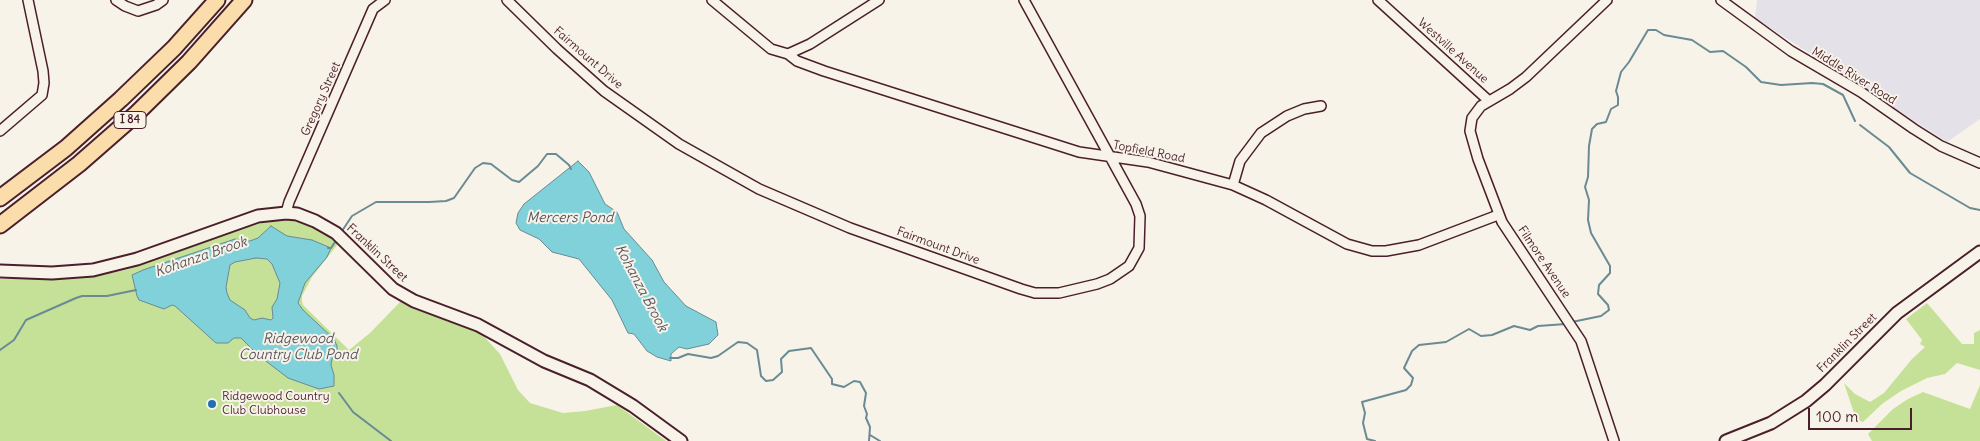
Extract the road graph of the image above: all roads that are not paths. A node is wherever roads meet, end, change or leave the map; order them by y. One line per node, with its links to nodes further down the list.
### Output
1 (28, 0): 17 (street)
2 (116, 0): 3 (street)
3 (163, 0)
4 (217, 0): 21 (highway, I 84)
5 (244, 0): 24 (highway, I 84)
6 (385, 0): 22 (street, Gregory Street)
7 (507, 0): 18 (street, Fairmount Drive)
8 (712, 0): 14 (street)
9 (879, 0): 14 (street)
10 (1024, 0): 18 (street, Fairmount Drive)
11 (1378, 0): 15 (street, Westville Avenue)
12 (1608, 0): 15 (street)
13 (1721, 0): 19 (street, Middle River Road)
14 (788, 54): 18 (street, Topfield Road)
15 (1489, 101): 23 (street, Filmore Avenue)
16 (1321, 106): 20 (street)
17 (0, 130)
18 (1109, 156): 20 (street, Topfield Road)
19 (1980, 163)
20 (1233, 184): 23 (street, Topfield Road)
21 (0, 198)
22 (286, 213): 26 (main road, Franklin Street); 27 (main road, Franklin Street)
23 (1498, 215): 28 (street, Filmore Avenue)
24 (1, 225)
25 (1980, 252): 29 (main road, Franklin Street)
26 (0, 271)
27 (681, 441)
28 (1614, 441)
29 (1726, 441)

